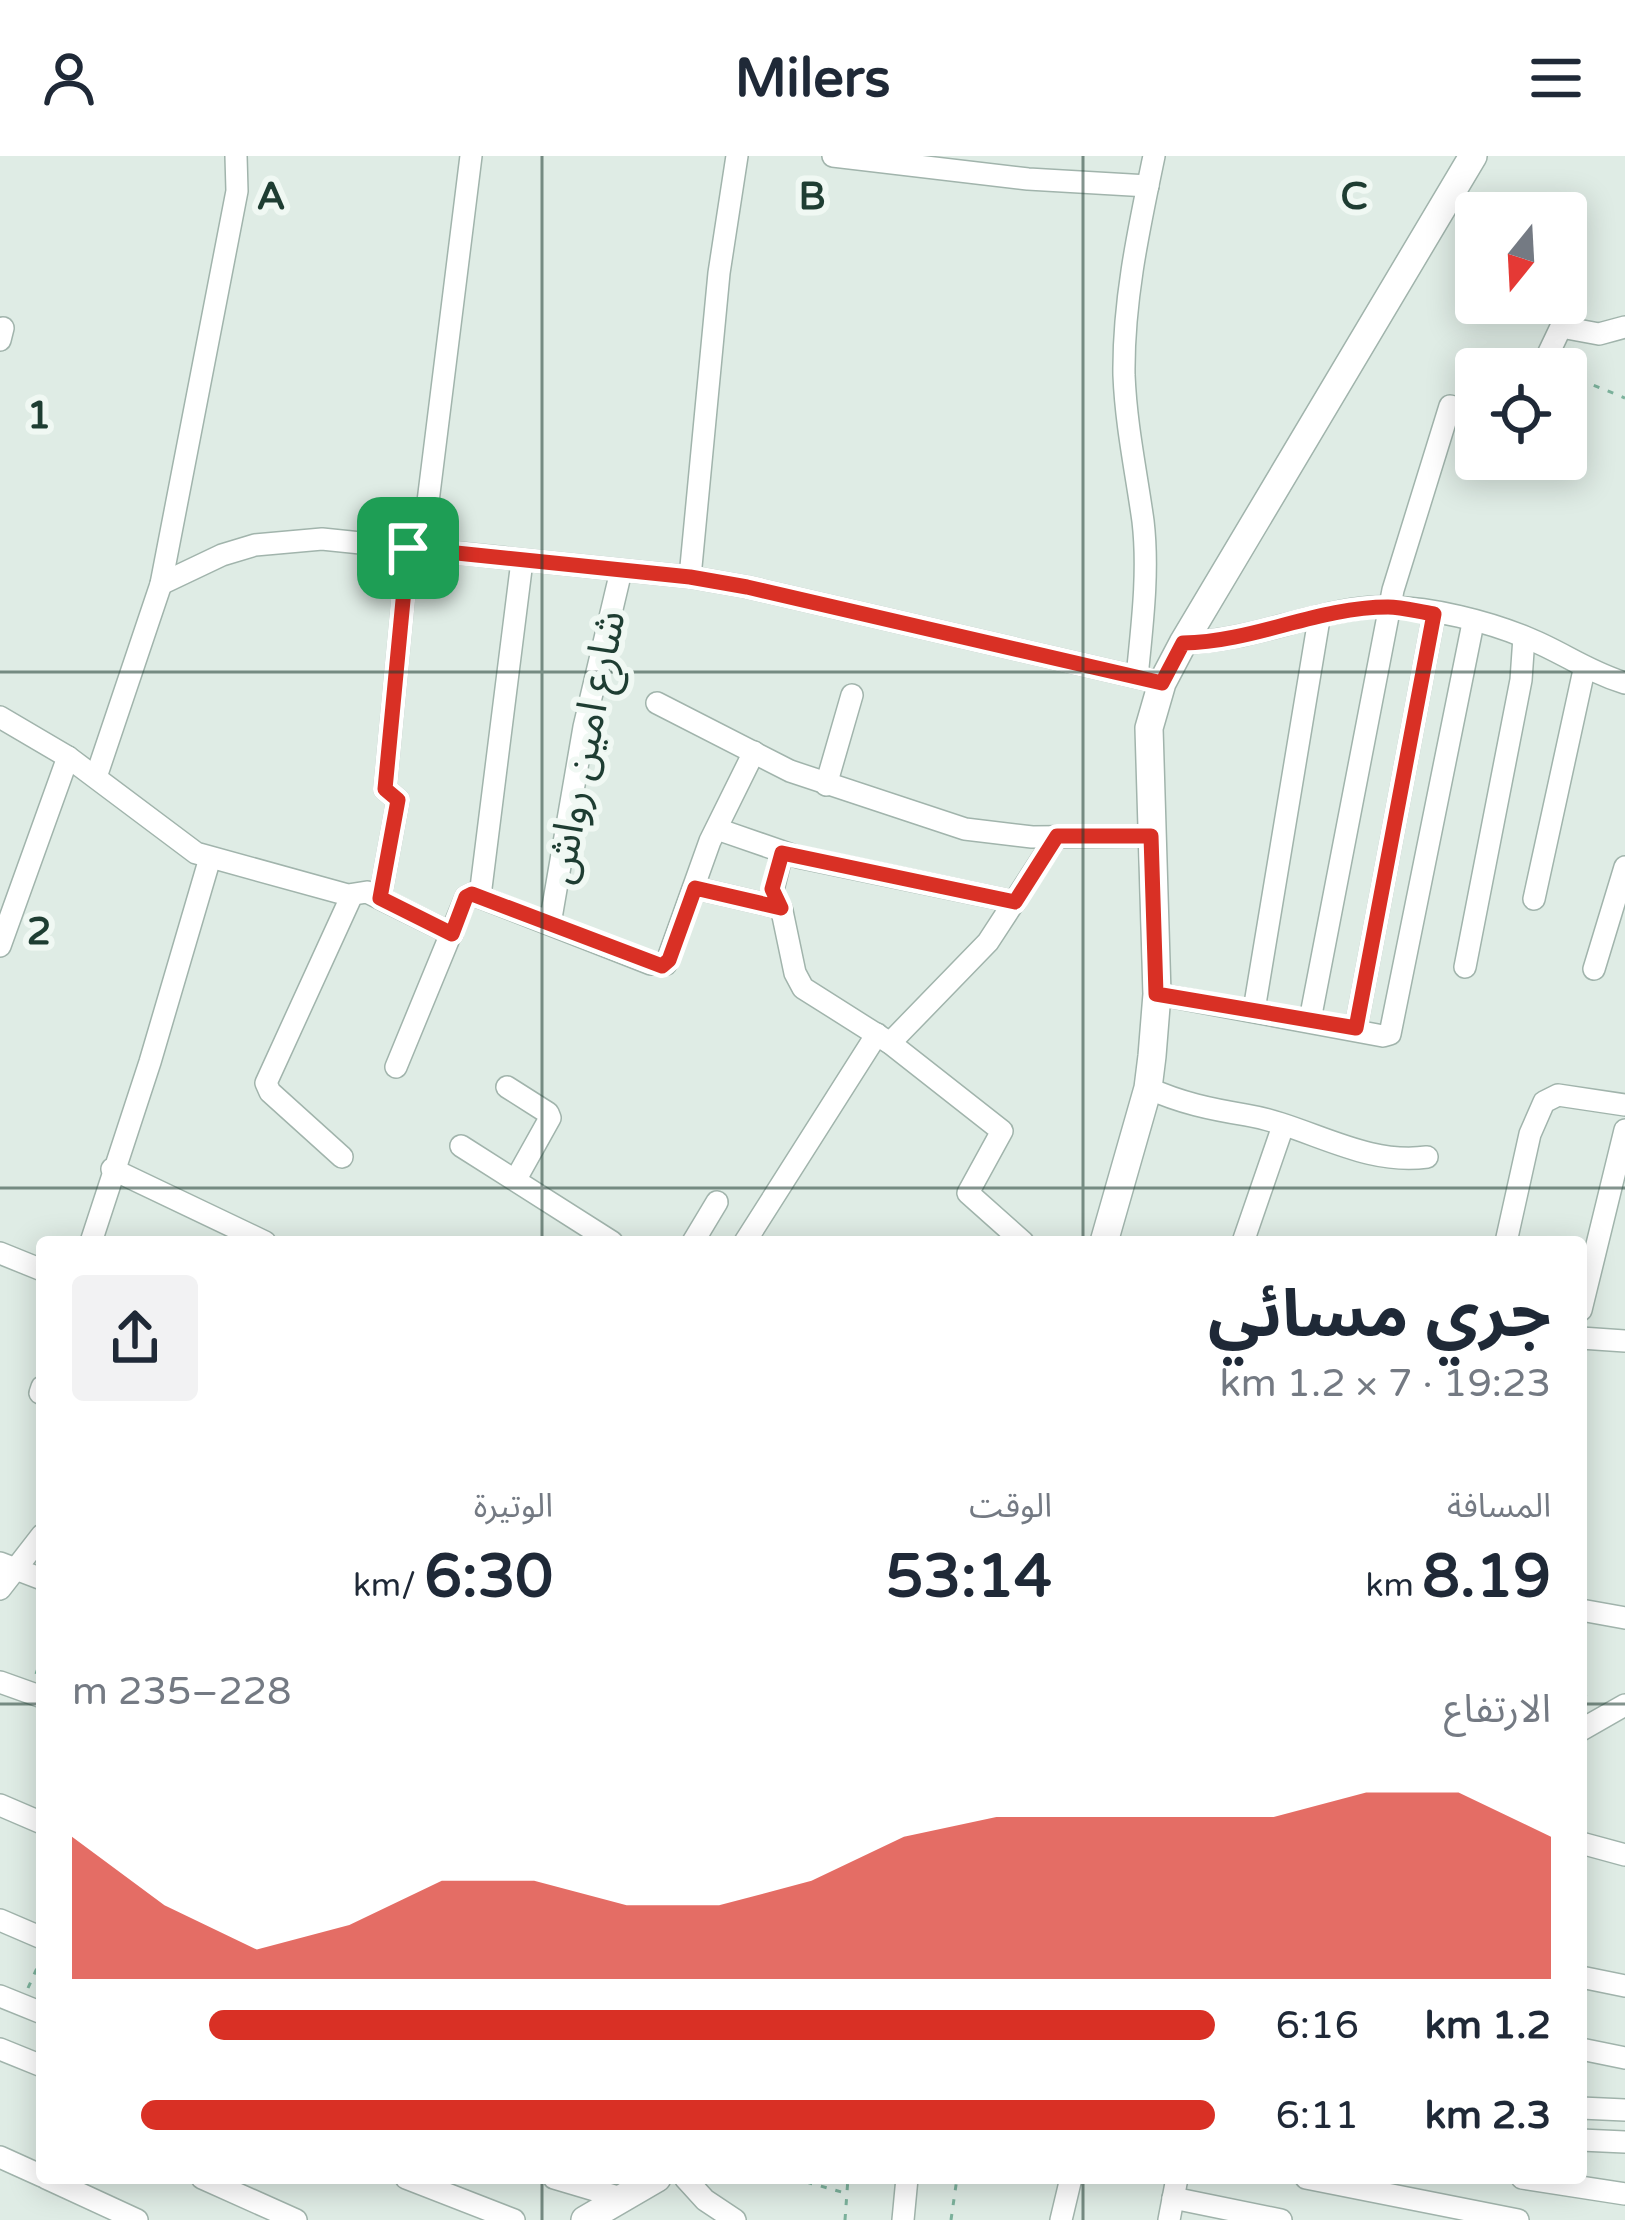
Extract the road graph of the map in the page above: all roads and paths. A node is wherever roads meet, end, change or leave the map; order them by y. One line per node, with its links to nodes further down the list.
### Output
1 (236, 156): 20 (street)
2 (471, 156): 16 (street)
3 (737, 156): 19 (street)
4 (833, 156): 7 (street)
5 (1154, 156): 10 (street)
6 (1473, 156): 26 (street)
7 (861, 158): 8 (street)
8 (934, 161): 9 (street)
9 (993, 165): 10 (street)
10 (1148, 186): 28 (street)
11 (1625, 327): 12 (street)
12 (1551, 348)
13 (1587, 383): 14 (path)
14 (1625, 398)
15 (1455, 407): 21 (street)
16 (415, 549): 17 (street); 20 (street); 46 (street)
17 (521, 561): 18 (street); 45 (street)
18 (621, 571): 19 (street); 50 (street, شارع امين رواش)
19 (690, 577): 28 (street)
20 (161, 584): 35 (street)
21 (1390, 607): 22 (street); 23 (street); 57 (street)
22 (1434, 614): 24 (street); 58 (street)
23 (1318, 619): 26 (street); 56 (street)
24 (1473, 623): 25 (street); 58 (street)
25 (1524, 637): 27 (street); 53 (street)
26 (1183, 643): 28 (street)
27 (1584, 670): 29 (street); 47 (street)
28 (1150, 680): 39 (street)
29 (1625, 682)
30 (852, 695): 36 (street)
31 (657, 703): 33 (street)
32 (0, 717): 34 (street)
33 (754, 752): 36 (street); 37 (street)
34 (68, 757): 35 (street); 52 (street)
35 (96, 777): 41 (street)
36 (826, 785): 38 (street)
37 (717, 829): 40 (street); 43 (street)
38 (1057, 836): 39 (street); 48 (street)
39 (1151, 836): 55 (street)
40 (782, 853): 48 (street); 49 (street)
41 (209, 858): 44 (street); 69 (street)
42 (1625, 867): 54 (street)
43 (695, 888): 49 (street); 50 (street)
44 (352, 895): 46 (street); 67 (street)
45 (480, 896): 50 (street); 51 (street)
46 (380, 898): 51 (street)
47 (1534, 899)
48 (1015, 902): 59 (street)
49 (781, 908): 59 (street)
50 (550, 924)
51 (452, 934): 60 (street)
52 (0, 946)
53 (1465, 967)
54 (1594, 969)
55 (1156, 994): 56 (street); 62 (street)
56 (1254, 1010): 57 (street)
57 (1310, 1020): 58 (street)
58 (1356, 1028)
59 (884, 1039): 76 (street); 77 (street)
60 (396, 1067)
61 (507, 1087): 70 (street)
62 (1148, 1088): 64 (street); 78 (street)
63 (1625, 1105): 80 (street)
64 (1283, 1126): 68 (street); 79 (street)
65 (1625, 1130): 83 (street)
66 (460, 1146): 70 (street)
67 (342, 1156)
68 (1427, 1157)
69 (112, 1169): 72 (street); 73 (street)
70 (516, 1180): 74 (street)
71 (717, 1202): 75 (street)
72 (93, 1236)
73 (252, 1236)
74 (603, 1236)
75 (697, 1236)
76 (749, 1236)
77 (1015, 1236)
78 (1106, 1236)
79 (1246, 1236)
80 (1507, 1236)
81 (0, 1253): 82 (street)
82 (36, 1268)
83 (1587, 1285)
84 (1587, 1338): 85 (street)
85 (1625, 1341)
86 (36, 1541): 87 (street)
87 (9, 1566): 88 (street)
88 (0, 1588)
89 (1587, 1611): 90 (street)
90 (1625, 1618)
91 (0, 1682): 92 (street)
92 (36, 1695)
93 (1625, 1705): 94 (street)
94 (1587, 1727)
95 (0, 1805): 96 (street)
96 (36, 1820)
97 (1587, 1846): 98 (street)
98 (1625, 1855)
99 (0, 1920): 100 (street)
100 (36, 1935)
101 (36, 1970): 104 (path)
102 (1587, 1978): 103 (street)
103 (1625, 1986)
104 (21, 2004)
105 (0, 2049): 108 (street)
106 (1587, 2050): 107 (street)
107 (1625, 2058)
108 (36, 2064)
109 (1587, 2108): 110 (street)
110 (1625, 2110)
111 (1587, 2140): 112 (street)
112 (1625, 2142)
113 (0, 2157): 114 (street)
114 (36, 2173)
115 (59, 2184): 132 (street)
116 (215, 2184): 133 (street)
117 (421, 2184): 134 (street)
118 (573, 2184): 129 (street)
119 (645, 2184): 129 (street)
120 (813, 2184): 127 (path)
121 (847, 2184): 127 (path)
122 (906, 2184): 138 (street)
123 (956, 2184): 139 (path)
124 (1069, 2184): 140 (street)
125 (1336, 2184): 142 (street)
126 (1561, 2184): 128 (street)
127 (845, 2193): 137 (path)
128 (1625, 2194)
129 (618, 2198): 135 (street)
130 (1173, 2199): 141 (street)
131 (700, 2210): 136 (street)
132 (137, 2220)
133 (296, 2220)
134 (514, 2220)
135 (585, 2220)
136 (735, 2220)
137 (845, 2220)
138 (903, 2220)
139 (951, 2220)
140 (1060, 2220)
141 (1281, 2220)
142 (1518, 2220)

